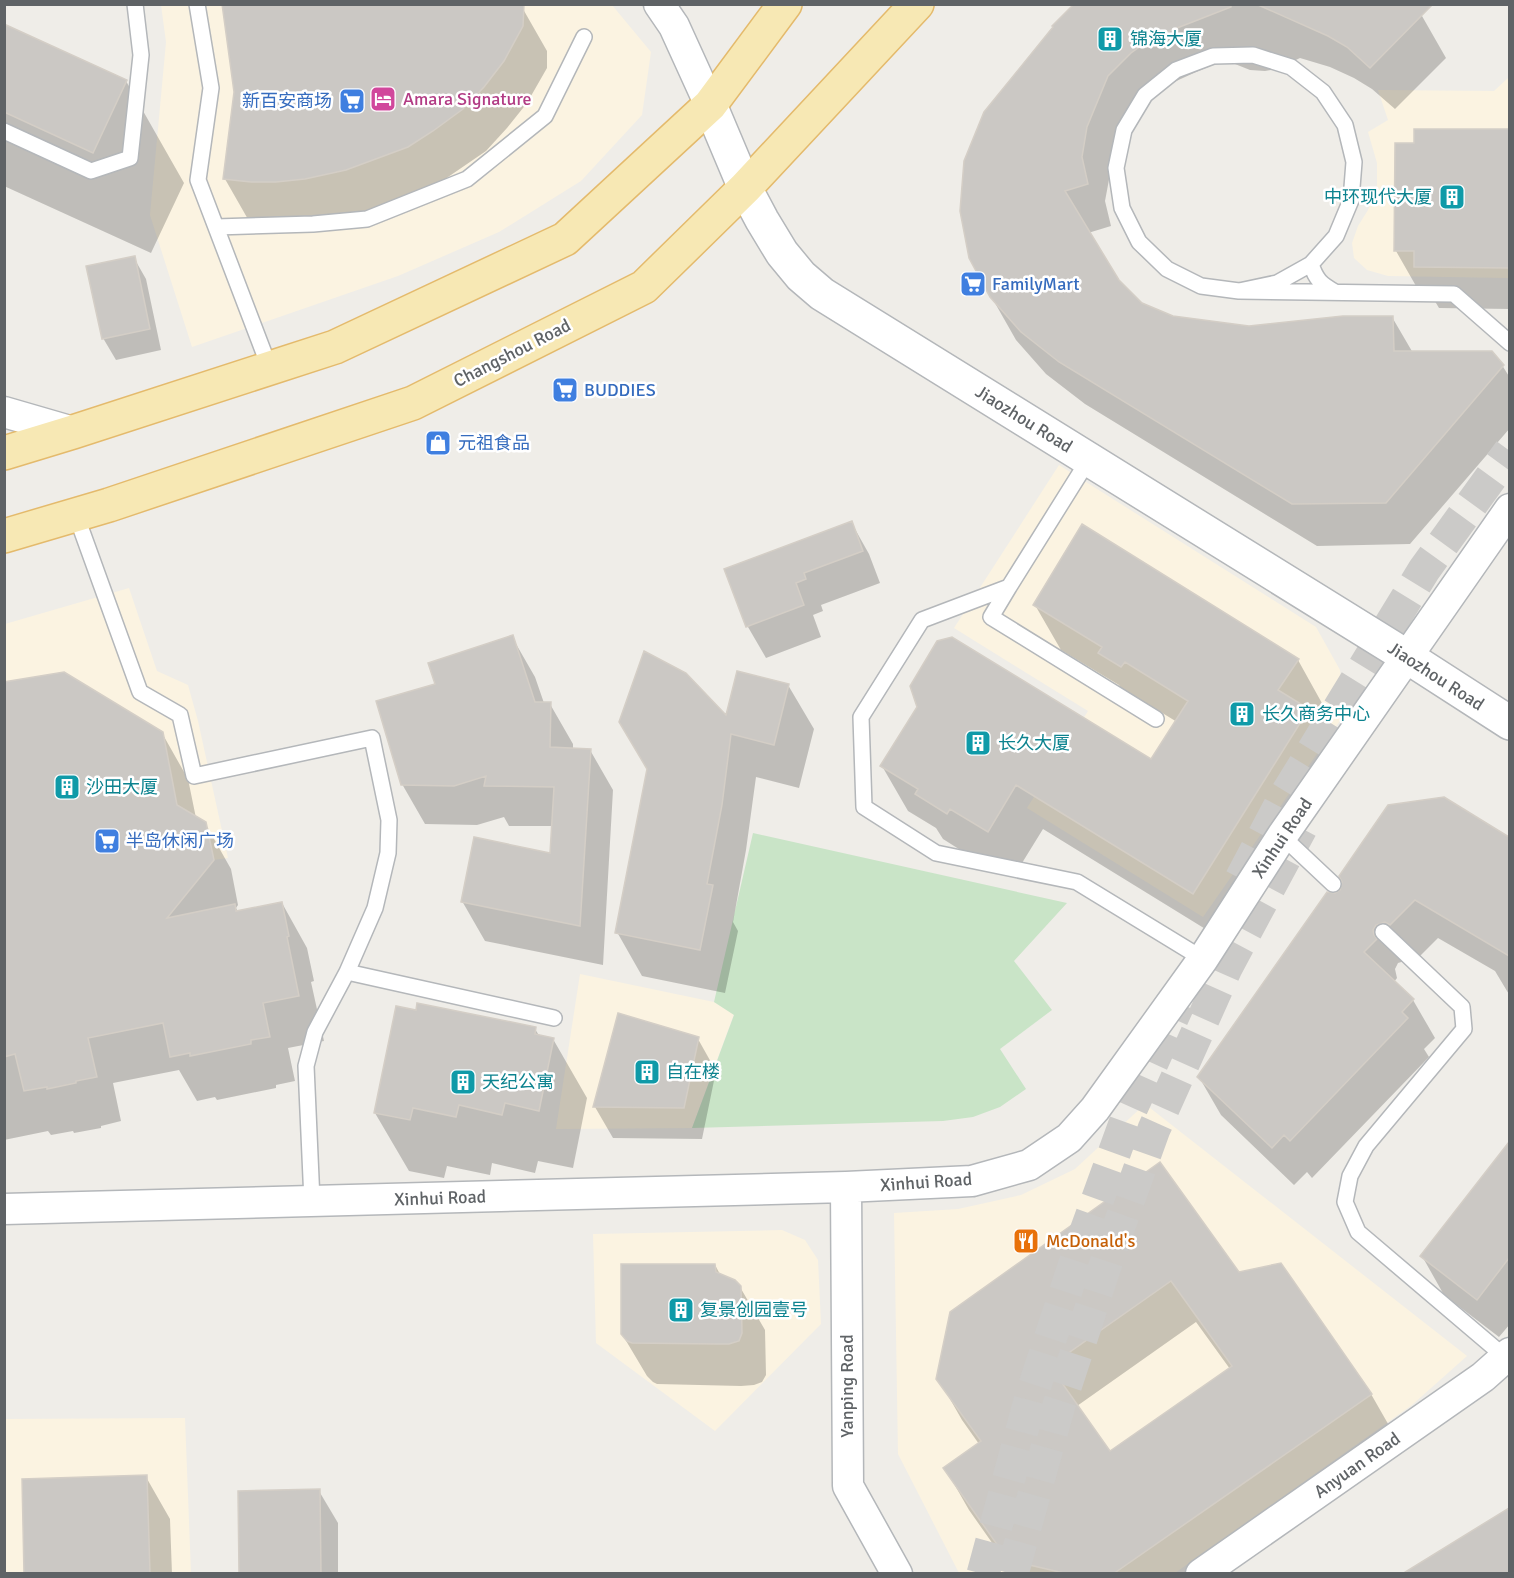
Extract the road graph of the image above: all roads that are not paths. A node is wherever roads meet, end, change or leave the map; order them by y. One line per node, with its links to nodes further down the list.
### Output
1 (135, 4): 8 (lane)
2 (197, 4): 10 (lane)
3 (659, 4): 7 (street, Jiaozhou Road)
4 (785, 4): 7 (main road)
5 (917, 4): 9 (main road, Changshou Road)
6 (584, 37): 10 (lane)
7 (710, 105): 9 (street, Jiaozhou Road); 15 (main road)
8 (4, 131)
9 (745, 188): 19 (street, Jiaozhou Road); 21 (main road, Changshou Road)
10 (216, 227): 15 (lane)
11 (1311, 264): 12 (lane); 12 (lane); 13 (lane)
12 (1239, 291): 13 (lane)
13 (1336, 292): 14 (lane)
14 (1509, 343)
15 (270, 369): 17 (main road)
16 (4, 412): 17 (street)
17 (74, 432): 18 (main road)
18 (4, 453)
19 (1089, 459): 23 (lane); 24 (street, Jiaozhou Road)
20 (1509, 509): 24 (street, Xinhui Road)
21 (76, 515): 22 (main road, Changshou Road); 31 (lane)
22 (4, 536)
23 (1009, 587): 25 (lane); 30 (lane)
24 (1406, 656): 26 (street, Jiaozhou Road); 27 (street, Xinhui Road)
25 (1156, 719)
26 (1509, 723)
27 (1282, 836): 28 (lane); 30 (street, Xinhui Road)
28 (1333, 884)
29 (1383, 932): 36 (lane)
30 (1203, 959): 33 (street, Xinhui Road)
31 (347, 972): 32 (lane); 34 (lane)
32 (554, 1018)
33 (846, 1186): 34 (street, Xinhui Road); 37 (street, Yanping Road)
34 (312, 1201): 35 (street, Xinhui Road)
35 (4, 1209)
36 (1507, 1355): 38 (street, Anyuan Road)
37 (897, 1574)
38 (1201, 1574)

